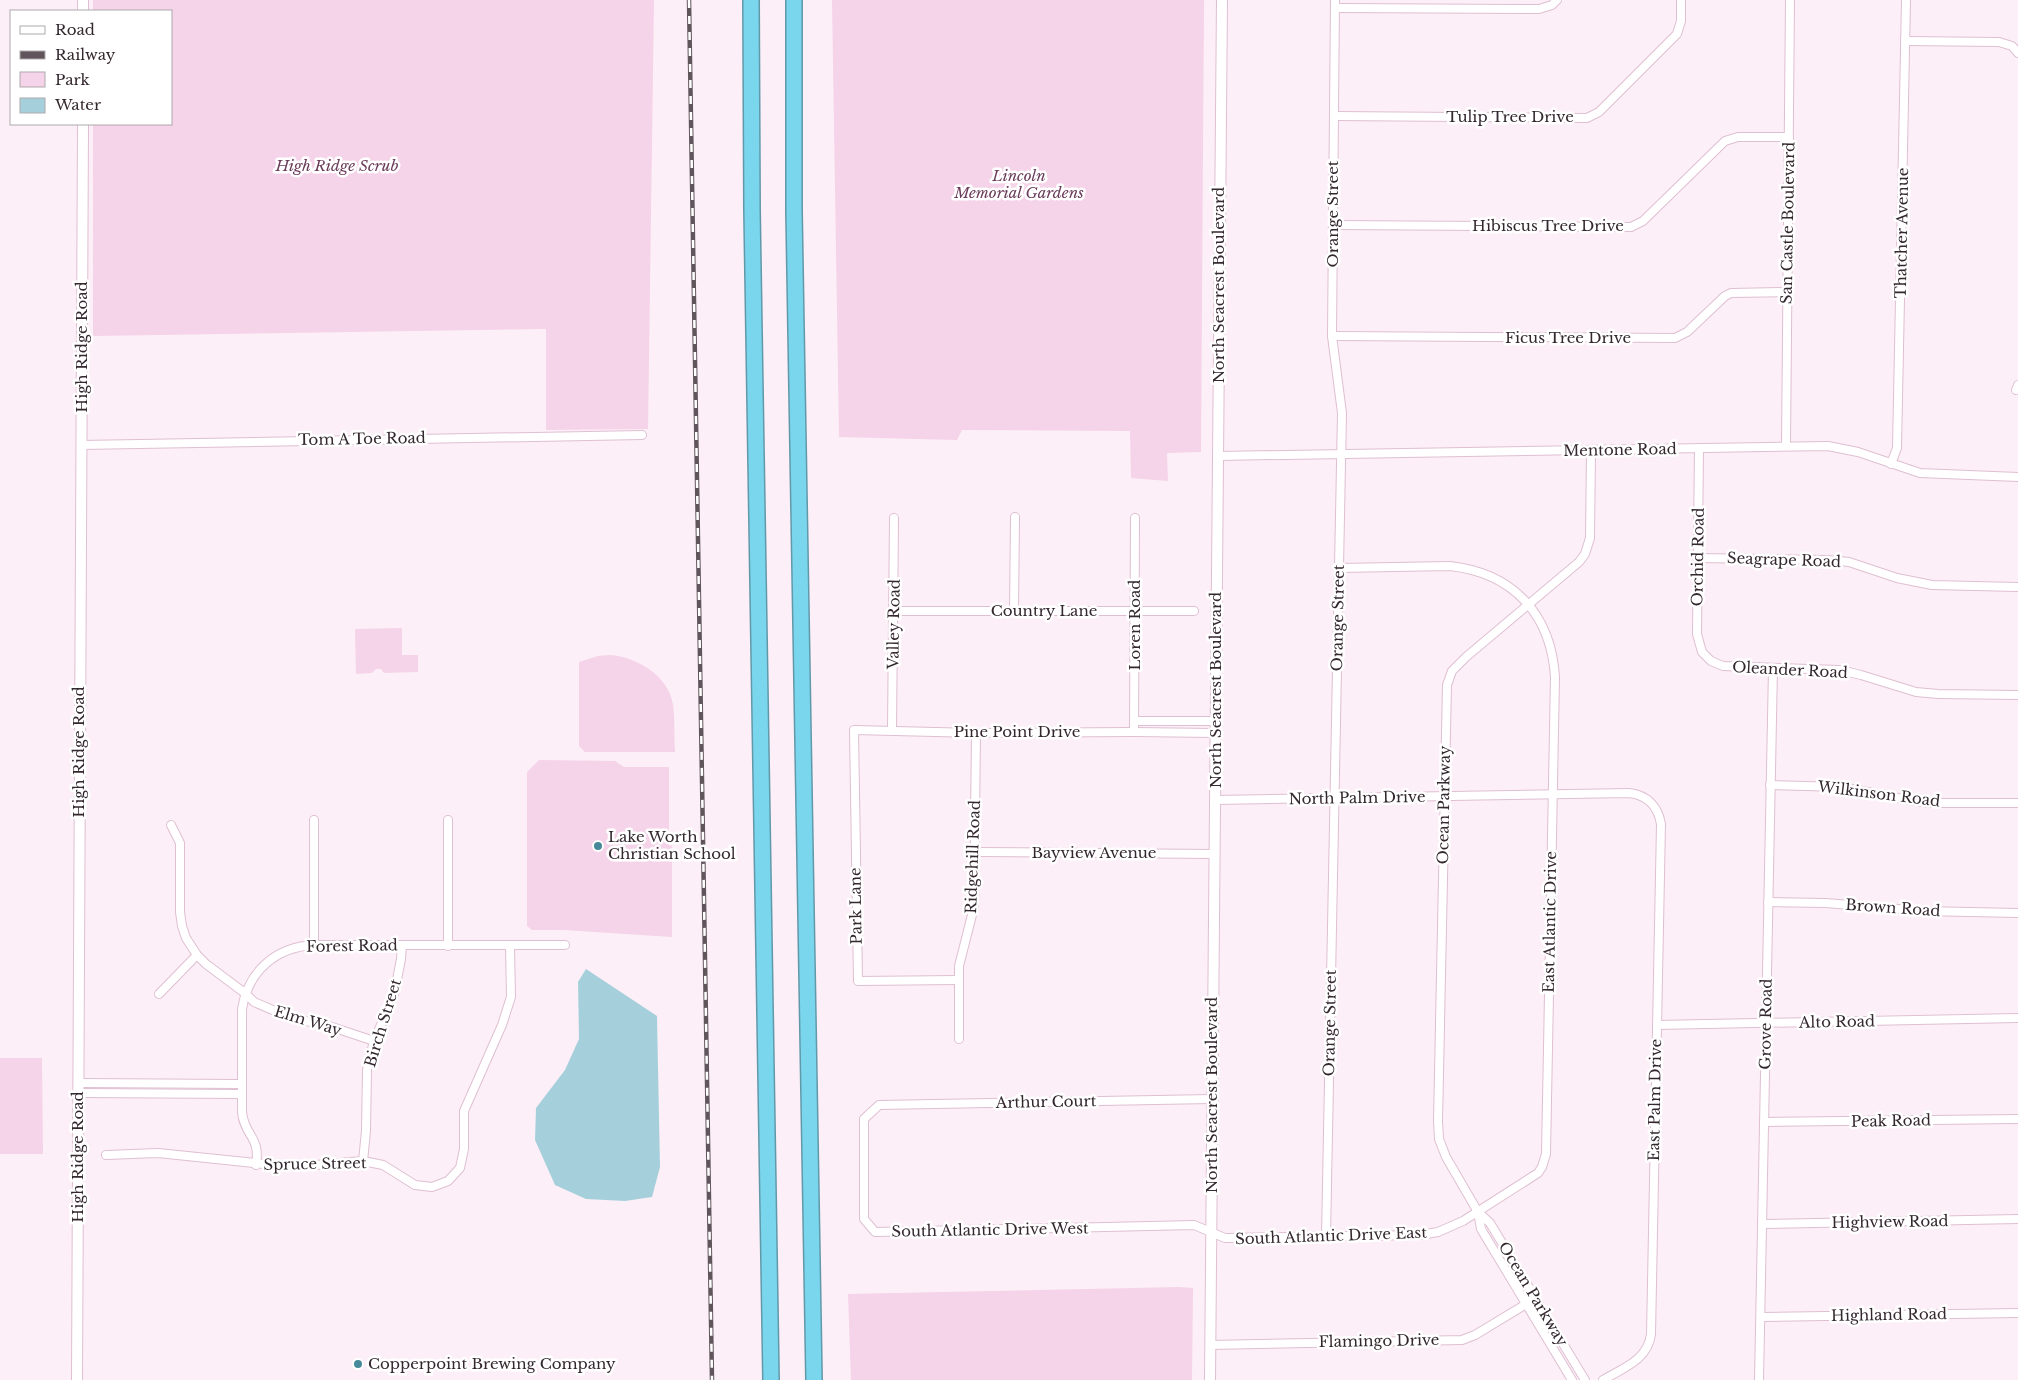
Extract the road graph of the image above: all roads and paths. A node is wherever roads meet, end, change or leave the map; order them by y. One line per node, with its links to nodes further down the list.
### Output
1 (751, 0): 100 (highway)
2 (794, 0): 101 (highway)
3 (1222, 0): 23 (street, North Seacrest Boulevard)
4 (1557, 0): 8 (street)
5 (1681, 0): 11 (street, Tulip Tree Drive)
6 (1790, 0): 13 (street, San Castle Boulevard)
7 (1906, 0): 9 (street, Thatcher Avenue)
8 (1335, 4): 11 (street, Orange Street)
9 (1905, 41): 10 (street); 24 (street, Thatcher Avenue)
10 (2018, 53)
11 (1334, 116): 14 (street, Orange Street)
12 (83, 125): 18 (street, High Ridge Road)
13 (1789, 137): 14 (street, Hibiscus Tree Drive); 15 (street, San Castle Boulevard)
14 (1333, 225): 16 (street, Orange Street)
15 (1787, 292): 16 (street, Ficus Tree Drive); 19 (street, San Castle Boulevard)
16 (1332, 336): 22 (street, Orange Street)
17 (642, 435): 18 (street, Tom A Toe Road)
18 (81, 445): 79 (street, High Ridge Road)
19 (1786, 446): 20 (street, Mentone Road); 24 (street, Mentone Road)
20 (1699, 448): 21 (street, Mentone Road); 29 (street, Orchid Road)
21 (1591, 451): 22 (street, Mentone Road); 32 (street, Ocean Parkway)
22 (1341, 454): 23 (street, Mentone Road); 30 (street, Orange Street)
23 (1218, 456): 41 (street, North Seacrest Boulevard)
24 (1891, 464): 25 (street, Mentone Road)
25 (2018, 477)
26 (1015, 517): 34 (street)
27 (894, 518): 33 (street, Valley Road)
28 (1135, 518): 35 (street, Loren Road)
29 (1698, 558): 31 (street, Seagrape Road); 37 (street, Orchid Road)
30 (1339, 568): 32 (street, East Atlantic Drive); 52 (street, Orange Street)
31 (2018, 587)
32 (1528, 604): 50 (street, East Atlantic Drive); 51 (street, Ocean Parkway)
33 (894, 611): 34 (street, Country Lane); 44 (street, Valley Road)
34 (1014, 611): 35 (street, Country Lane)
35 (1135, 611): 36 (street, Country Lane); 42 (street, Loren Road)
36 (1194, 611)
37 (1711, 661): 38 (street, Oleander Road)
38 (1773, 668): 39 (street, Oleander Road); 49 (street, Grove Road)
39 (2018, 695)
40 (1180, 721): 41 (street); 42 (street); 47 (street)
41 (1216, 721): 48 (street, North Seacrest Boulevard)
42 (1134, 722): 45 (street, Loren Road)
43 (854, 730): 44 (street, Pine Point Drive); 69 (street, Park Lane)
44 (892, 730): 46 (street, Pine Point Drive)
45 (1134, 732): 46 (street, Pine Point Drive); 47 (street, Pine Point Drive)
46 (976, 733): 59 (street, Ridgehill Road)
47 (1179, 733): 48 (street, Pine Point Drive)
48 (1216, 733): 53 (street, North Seacrest Boulevard)
49 (1770, 785): 55 (street, Wilkinson Road); 61 (street, Grove Road)
50 (1552, 794): 51 (street, North Palm Drive); 54 (street, North Palm Drive); 89 (street, East Atlantic Drive)
51 (1444, 796): 52 (street, North Palm Drive); 89 (street, Ocean Parkway)
52 (1335, 798): 53 (street, North Palm Drive); 93 (street, Orange Street)
53 (1215, 800): 60 (street, North Seacrest Boulevard)
54 (1648, 800): 74 (street, East Palm Drive)
55 (2018, 803)
56 (314, 820): 63 (street)
57 (448, 820): 66 (street)
58 (171, 825): 68 (street, Elm Way)
59 (974, 852): 60 (street, Bayview Avenue); 69 (street, Ridgehill Road)
60 (1214, 854): 82 (street, North Seacrest Boulevard)
61 (1768, 902): 62 (street, Brown Road); 73 (street, Grove Road)
62 (2018, 913)
63 (314, 944): 64 (street, Forest Road); 71 (street, Forest Road)
64 (402, 945): 66 (street, Forest Road); 76 (street, Birch Street)
65 (565, 945): 67 (street, Forest Road)
66 (448, 946): 67 (street, Forest Road)
67 (510, 946): 87 (street, Spruce Street)
68 (197, 955): 70 (street); 71 (street, Elm Way)
69 (958, 980): 75 (street, Ridgehill Road)
70 (159, 994)
71 (246, 994): 76 (street, Elm Way); 78 (street, Forest Road)
72 (2018, 1018): 73 (street, Alto Road)
73 (1766, 1023): 74 (street, Alto Road); 85 (street, Grove Road)
74 (1657, 1025): 105 (street, East Palm Drive)
75 (959, 1039)
76 (374, 1041): 87 (street, Birch Street)
77 (168, 1084): 78 (street); 79 (street); 80 (street)
78 (241, 1084): 81 (street, Forest Road)
79 (78, 1088): 80 (street); 99 (street, High Ridge Road)
80 (167, 1094): 81 (street)
81 (241, 1094): 88 (street, Forest Road)
82 (1212, 1099): 83 (street, Arthur Court); 92 (street, North Seacrest Boulevard)
83 (879, 1105): 92 (street, South Atlantic Drive West)
84 (2018, 1119): 85 (street, Peak Road)
85 (1764, 1122): 91 (street, Grove Road)
86 (106, 1155): 88 (street, Spruce Street)
87 (363, 1161): 88 (street, Spruce Street)
88 (256, 1165)
89 (1478, 1212): 93 (street, South Atlantic Drive East); 94 (street, Ocean Parkway); 95 (street, Ocean Parkway)
90 (2018, 1219): 91 (street, Highview Road)
91 (1762, 1224): 97 (street, Grove Road)
92 (1211, 1232): 93 (street, South Atlantic Drive East); 98 (street, North Seacrest Boulevard)
93 (1326, 1236)
94 (1536, 1298): 95 (street, Flamingo Drive); 104 (street, Ocean Parkway)
95 (1527, 1304): 98 (street, Flamingo Drive); 103 (street, Ocean Parkway)
96 (2018, 1313): 97 (street, Highland Road)
97 (1761, 1317): 106 (street, Grove Road)
98 (1210, 1344): 102 (street, North Seacrest Boulevard)
99 (77, 1380)
100 (771, 1380)
101 (814, 1380)
102 (1210, 1380)
103 (1572, 1380)
104 (1584, 1380)
105 (1603, 1380)
106 (1759, 1380)

